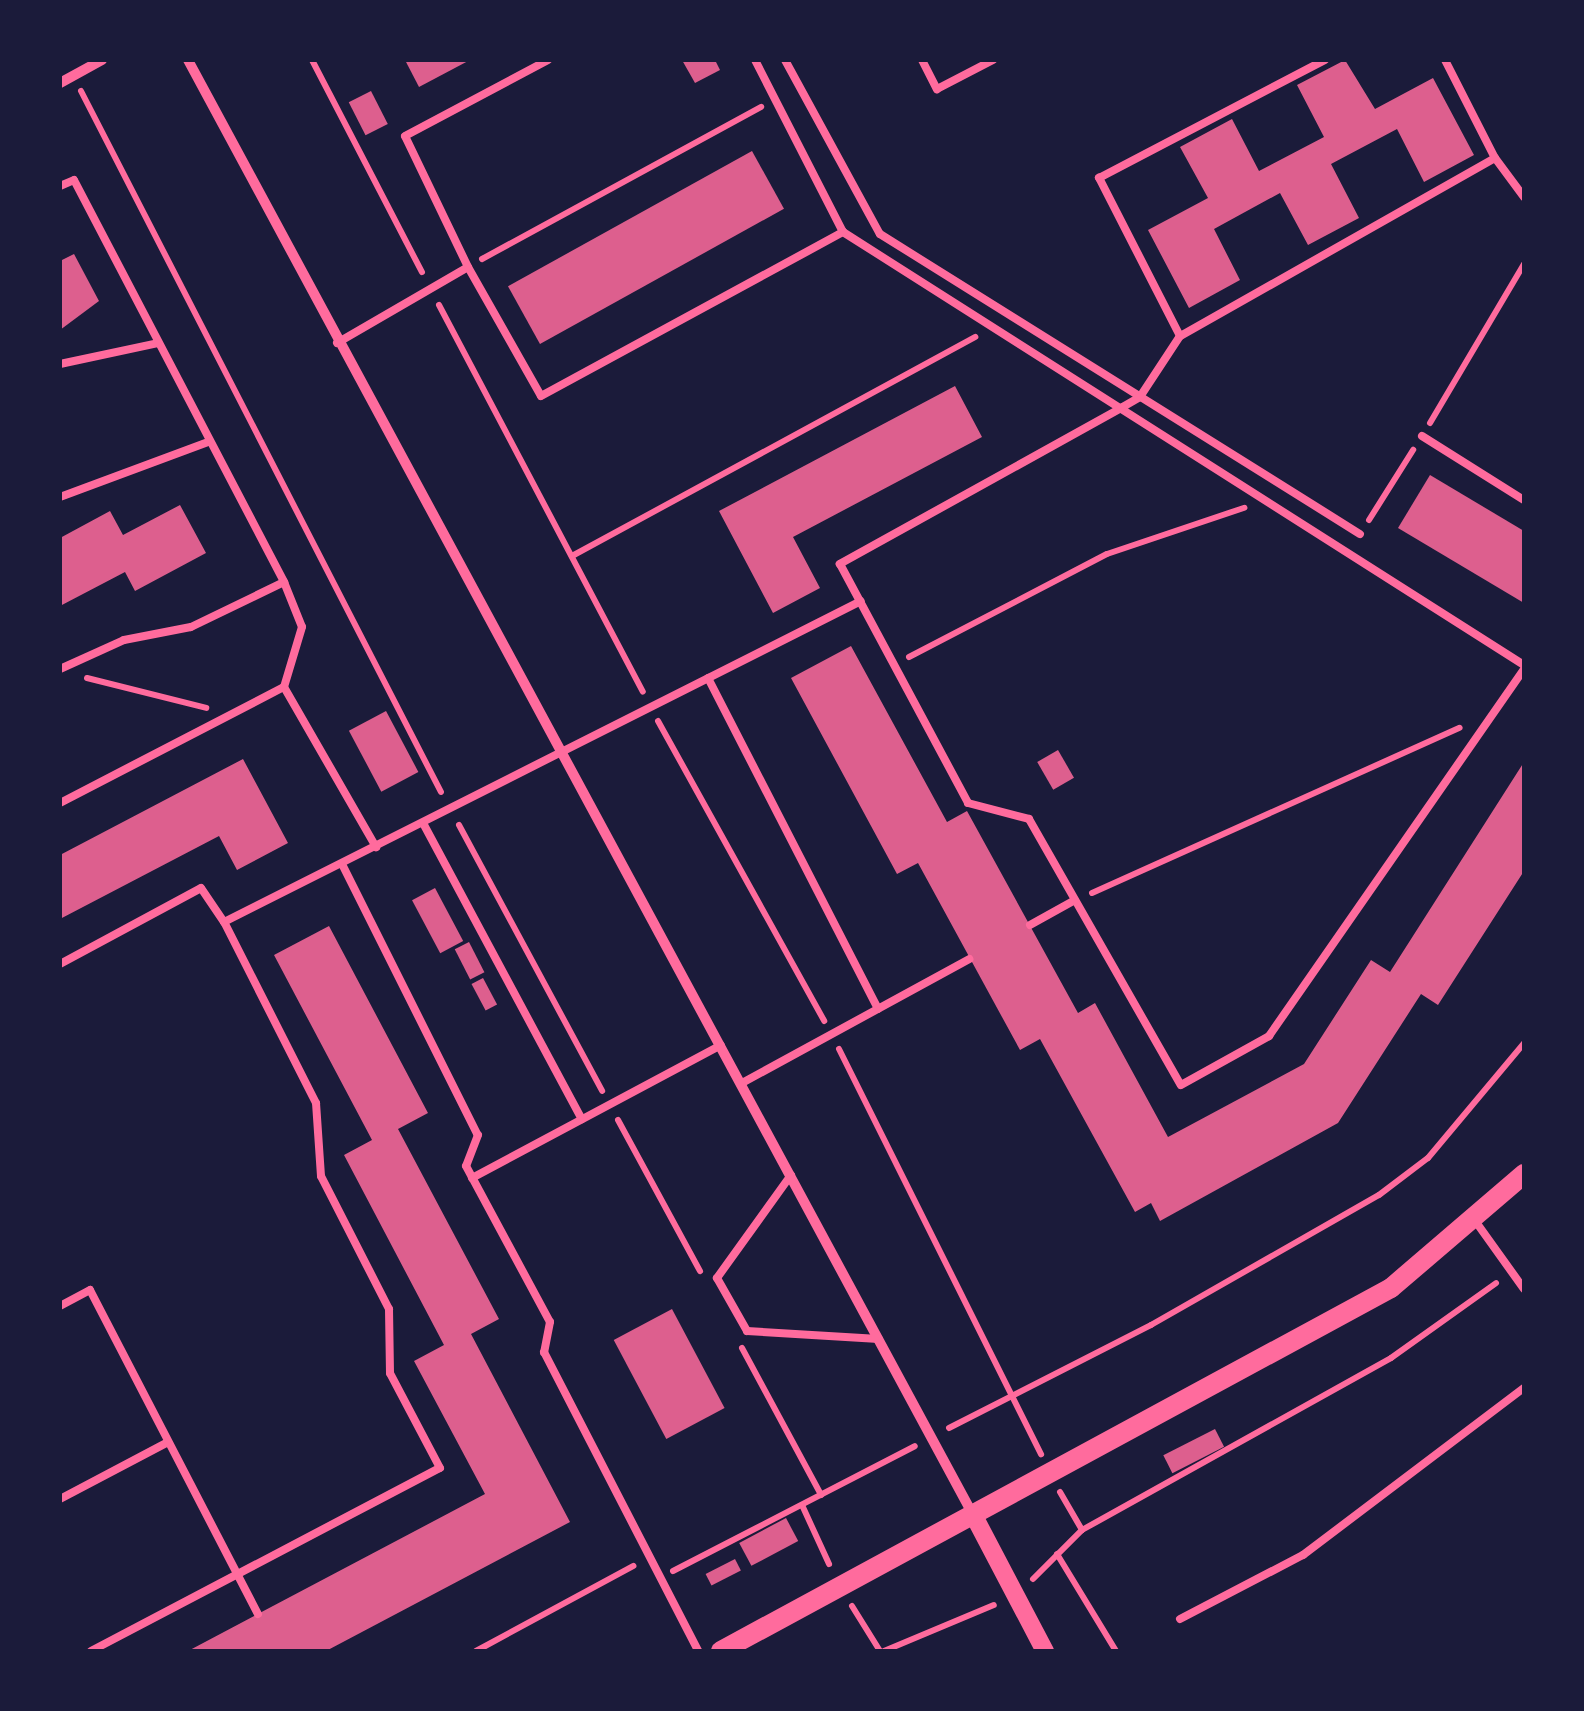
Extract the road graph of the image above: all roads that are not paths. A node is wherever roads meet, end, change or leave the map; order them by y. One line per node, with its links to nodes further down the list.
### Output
1 (102, 60): 10 (street)
2 (188, 60): 17 (street)
3 (548, 60): 15 (lane)
4 (755, 60): 14 (lane)
5 (785, 60): 20 (lane)
6 (922, 60): 7 (lane)
7 (993, 60)
8 (1325, 60): 16 (lane)
9 (1445, 60): 11 (lane)
10 (60, 83)
11 (1495, 158): 13 (lane); 16 (lane)
12 (60, 186): 18 (lane)
13 (1524, 197)
14 (844, 232): 15 (lane); 21 (lane)
15 (468, 267): 17 (lane)
16 (1180, 336): 20 (lane)
17 (337, 342): 33 (street)
18 (158, 343): 19 (lane); 23 (lane)
19 (60, 364)
20 (1140, 396): 21 (lane); 26 (lane)
21 (1123, 407): 28 (lane); 29 (lane)
22 (1422, 436): 25 (lane)
23 (208, 442): 24 (lane); 27 (lane)
24 (60, 496)
25 (1524, 500)
26 (1360, 534)
27 (284, 582): 30 (lane); 32 (lane)
28 (861, 601): 31 (lane); 38 (lane)
29 (1524, 667): 38 (lane)
30 (60, 669)
31 (708, 678): 33 (lane); 43 (lane)
32 (284, 687): 34 (lane); 36 (lane)
33 (564, 751): 35 (lane); 44 (street)
34 (60, 802)
35 (423, 823): 36 (lane); 46 (lane)
36 (376, 846): 37 (lane)
37 (342, 864): 39 (lane); 49 (lane)
38 (1075, 900): 40 (lane)
39 (224, 922): 42 (lane); 58 (lane)
40 (1030, 926)
41 (969, 959): 43 (lane)
42 (60, 964)
43 (878, 1009): 45 (lane)
44 (721, 1045): 45 (street); 46 (lane)
45 (742, 1084): 47 (street)
46 (582, 1119): 49 (lane)
47 (791, 1174): 53 (street); 53 (lane)
48 (1524, 1174): 50 (main road)
49 (472, 1178): 62 (lane)
50 (1476, 1222): 51 (lane); 57 (main road)
51 (1524, 1289)
52 (60, 1306): 55 (lane)
53 (879, 1339): 57 (street)
54 (1524, 1388): 60 (lane)
55 (168, 1442): 56 (lane); 58 (lane)
56 (60, 1499)
57 (974, 1516): 63 (main road); 64 (street)
58 (237, 1574): 59 (lane); 61 (lane)
59 (258, 1614)
60 (1180, 1619)
61 (91, 1651)
62 (698, 1651)
63 (721, 1651)
64 (1045, 1651)

